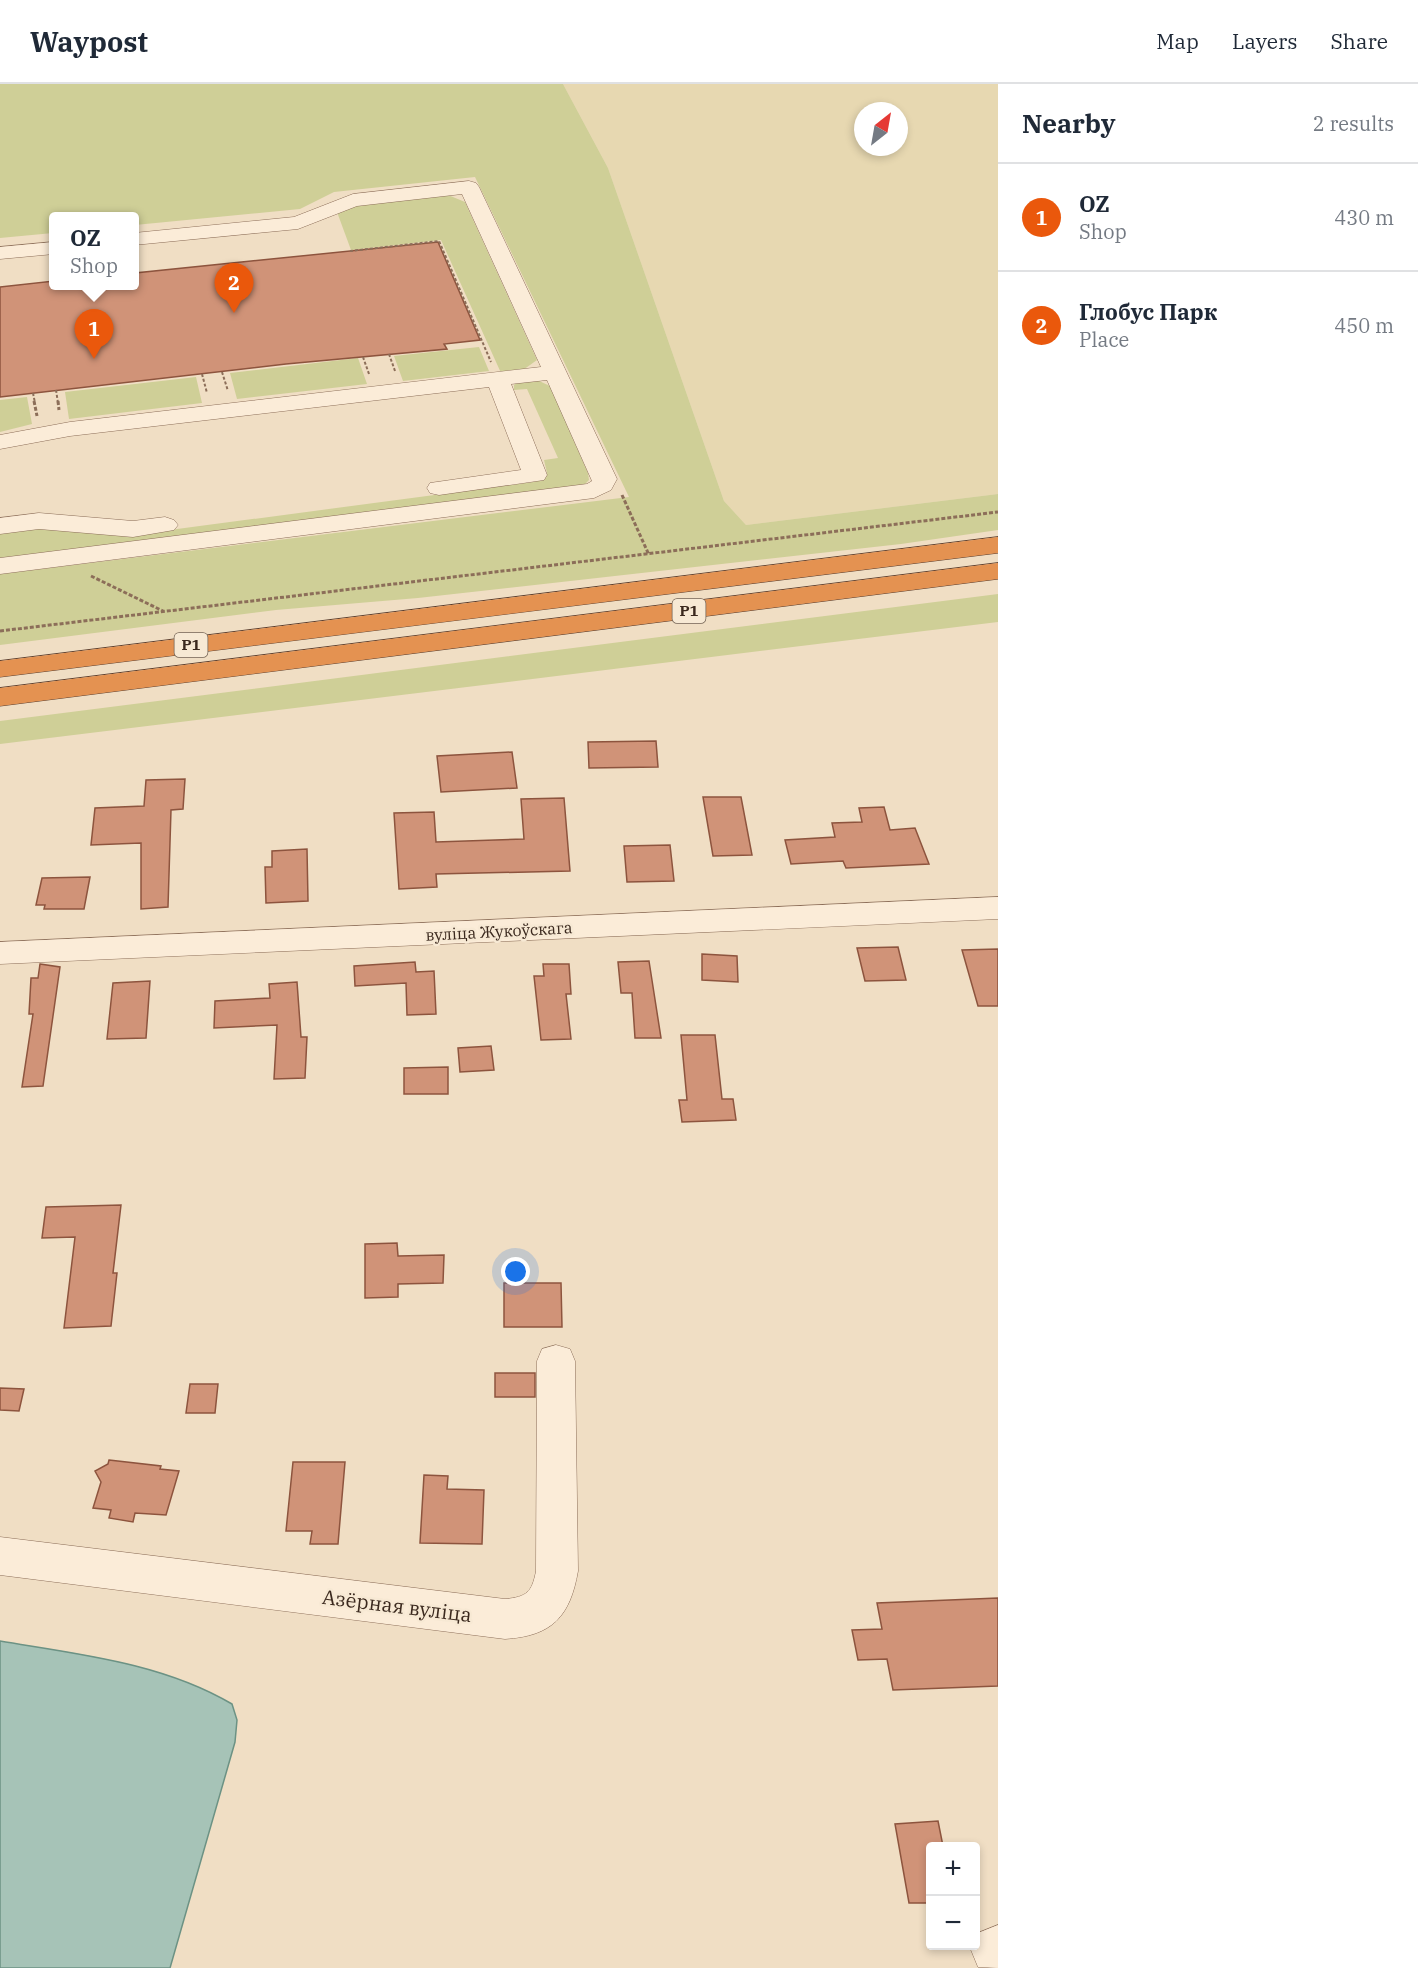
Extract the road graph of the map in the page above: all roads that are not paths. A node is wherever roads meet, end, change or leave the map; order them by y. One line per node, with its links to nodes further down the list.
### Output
1 (139, 239): 4 (street)
2 (49, 248): 3 (street)
3 (0, 253)
4 (556, 372): 5 (street); 9 (street)
5 (496, 375): 6 (street); 7 (street)
6 (0, 442)
7 (0, 526)
8 (998, 545): 11 (highway, Р1)
9 (0, 566)
10 (998, 571): 12 (highway, Р1)
11 (0, 669)
12 (0, 697)
13 (998, 908): 14 (street, вуліца Жукоўскага)
14 (0, 952)
15 (556, 1361): 16 (street, Азёрная вуліца)
16 (0, 1556)

